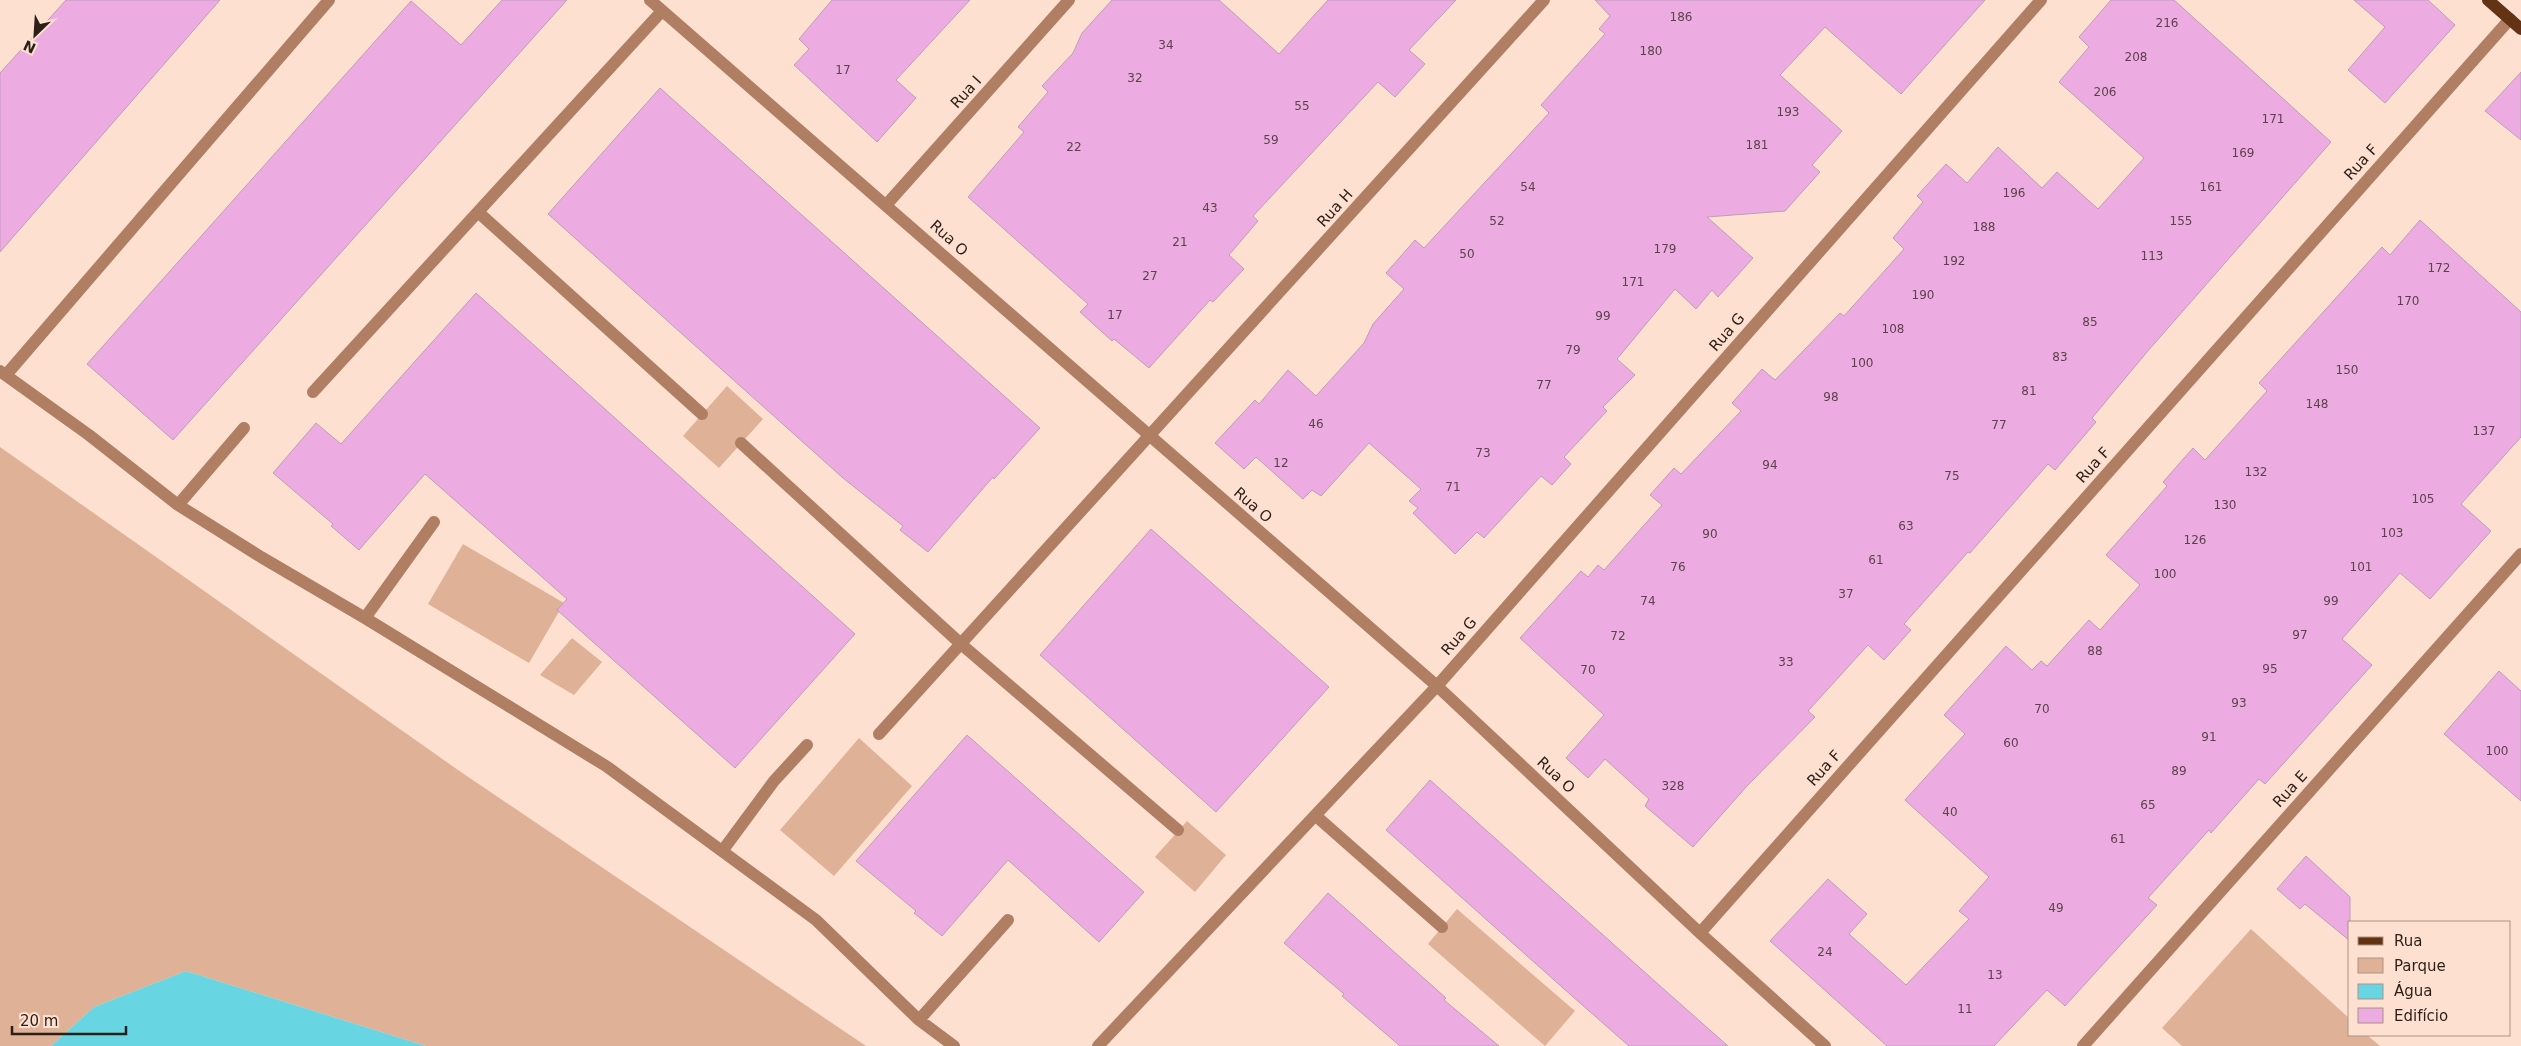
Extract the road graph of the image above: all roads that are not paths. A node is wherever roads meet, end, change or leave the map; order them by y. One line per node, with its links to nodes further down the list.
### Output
1 (329, 0): 12 (street)
2 (650, 0): 7 (street, Rua O)
3 (1069, 0): 10 (street, Rua I)
4 (1544, 0): 16 (street, Rua H)
5 (2041, 0): 23 (street, Rua G)
6 (2488, 0): 8 (main road)
7 (662, 11): 10 (street, Rua O); 11 (street)
8 (2510, 19): 9 (main road); 31 (street, Rua F)
9 (2521, 29)
10 (887, 204): 16 (street, Rua O)
11 (478, 212): 13 (street); 14 (street)
12 (3, 373): 18 (street)
13 (313, 392)
14 (702, 414)
15 (244, 428): 18 (street)
16 (1150, 438): 22 (street, Rua H); 23 (street, Rua O)
17 (741, 444): 22 (street)
18 (178, 505): 21 (street)
19 (434, 522): 21 (street)
20 (2521, 554): 36 (street, Rua E)
21 (366, 618): 28 (street)
22 (961, 644): 24 (street, Rua H); 27 (street)
23 (1437, 686): 26 (street, Rua G); 31 (street, Rua O)
24 (880, 734)
25 (807, 745): 28 (street)
26 (1316, 816): 30 (street); 34 (street, Rua G)
27 (1178, 830)
28 (723, 850): 32 (street)
29 (1008, 920): 32 (street)
30 (1442, 927)
31 (1700, 933): 35 (street, Rua O)
32 (919, 1020): 33 (street)
33 (954, 1046)
34 (1098, 1046)
35 (1825, 1046)
36 (2083, 1046)

